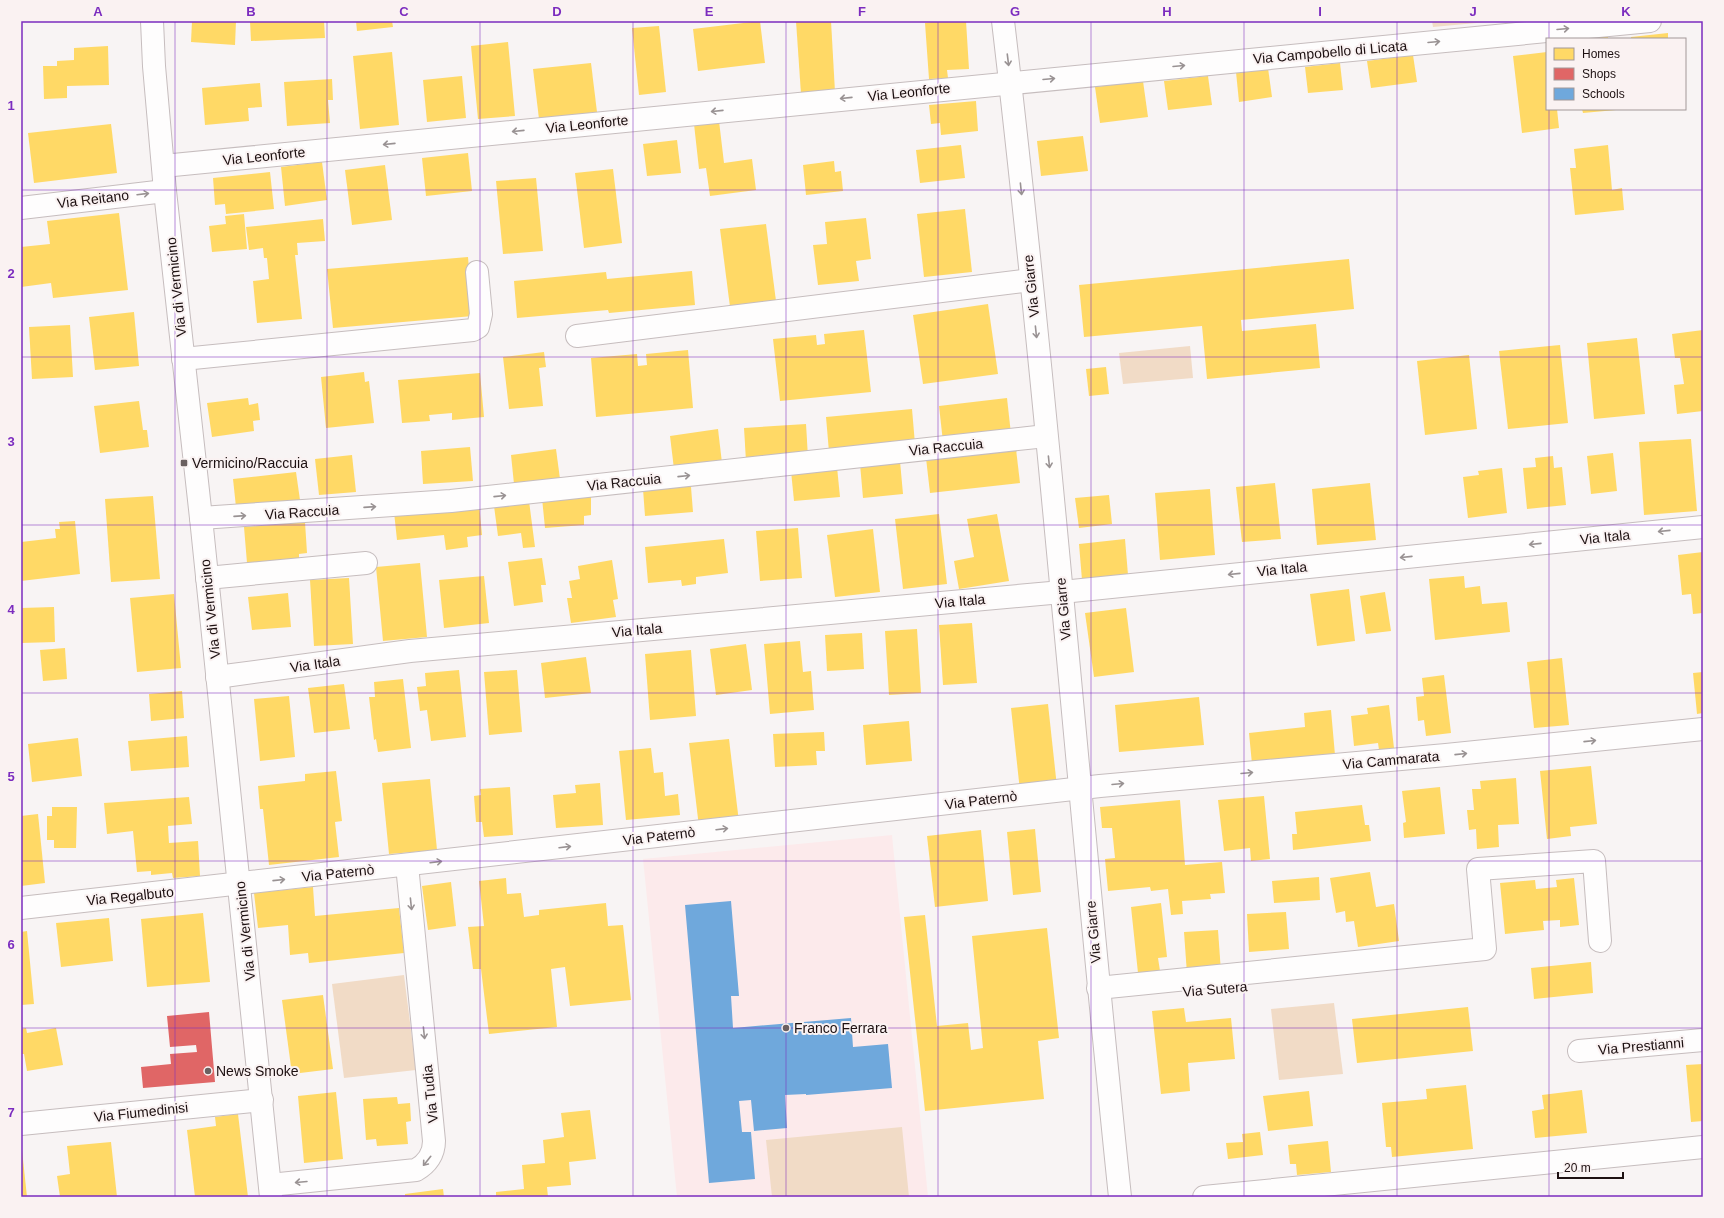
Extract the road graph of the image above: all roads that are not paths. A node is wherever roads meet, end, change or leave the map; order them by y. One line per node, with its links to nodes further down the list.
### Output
1 (152, 21): 5 (street, Via di Vermicino)
2 (1003, 21): 4 (street, Via Giarre, one-way to 4)
3 (1650, 21): 4 (street, Via Campobello di Licata, one-way to 3)
4 (1011, 82): 5 (street, Via Leonforte, one-way to 5); 9 (street, Via Giarre, one-way to 9)
5 (163, 166): 6 (street, Via di Vermicino)
6 (165, 191): 7 (street, Via Reitano, one-way to 6); 11 (street, Via di Vermicino)
7 (21, 208)
8 (477, 272): 11 (street)
9 (1031, 280): 10 (street); 12 (street, Via Giarre, one-way to 12)
10 (577, 336)
11 (184, 359): 13 (street, Via di Vermicino)
12 (1046, 436): 13 (street, Via Raccuia, one-way to 12); 17 (street, Via Giarre, one-way to 17)
13 (201, 518): 16 (street, Via di Vermicino)
14 (1703, 527): 17 (street, Via Itala, one-way to 17)
15 (366, 563): 16 (street)
16 (207, 578): 18 (street, Via di Vermicino)
17 (1062, 592): 18 (street, Via Itala); 20 (street, Via Giarre)
18 (217, 677): 22 (street, Via di Vermicino)
19 (1703, 729): 20 (street, Via Cammarata, one-way to 19)
20 (1079, 788): 21 (street, Via Paternò, one-way to 20); 26 (street, Via Giarre)
21 (407, 865): 22 (street, Via Paternò, one-way to 21); 32 (street, Via Tudia, one-way to 32)
22 (240, 884): 23 (street, Via Regalbuto); 29 (street, Via di Vermicino)
23 (21, 908)
24 (1600, 941): 26 (street)
25 (1426, 970): 26 (street, Via Sutera)
26 (1099, 994): 33 (street, Via Giarre)
27 (1703, 1040): 28 (street, Via Prestianni)
28 (1579, 1051)
29 (262, 1100): 30 (street, Via Fiumedinisi); 32 (street, Via di Vermicino)
30 (21, 1124)
31 (1703, 1147): 34 (street)
32 (270, 1191)
33 (1120, 1197)
34 (1204, 1197)

